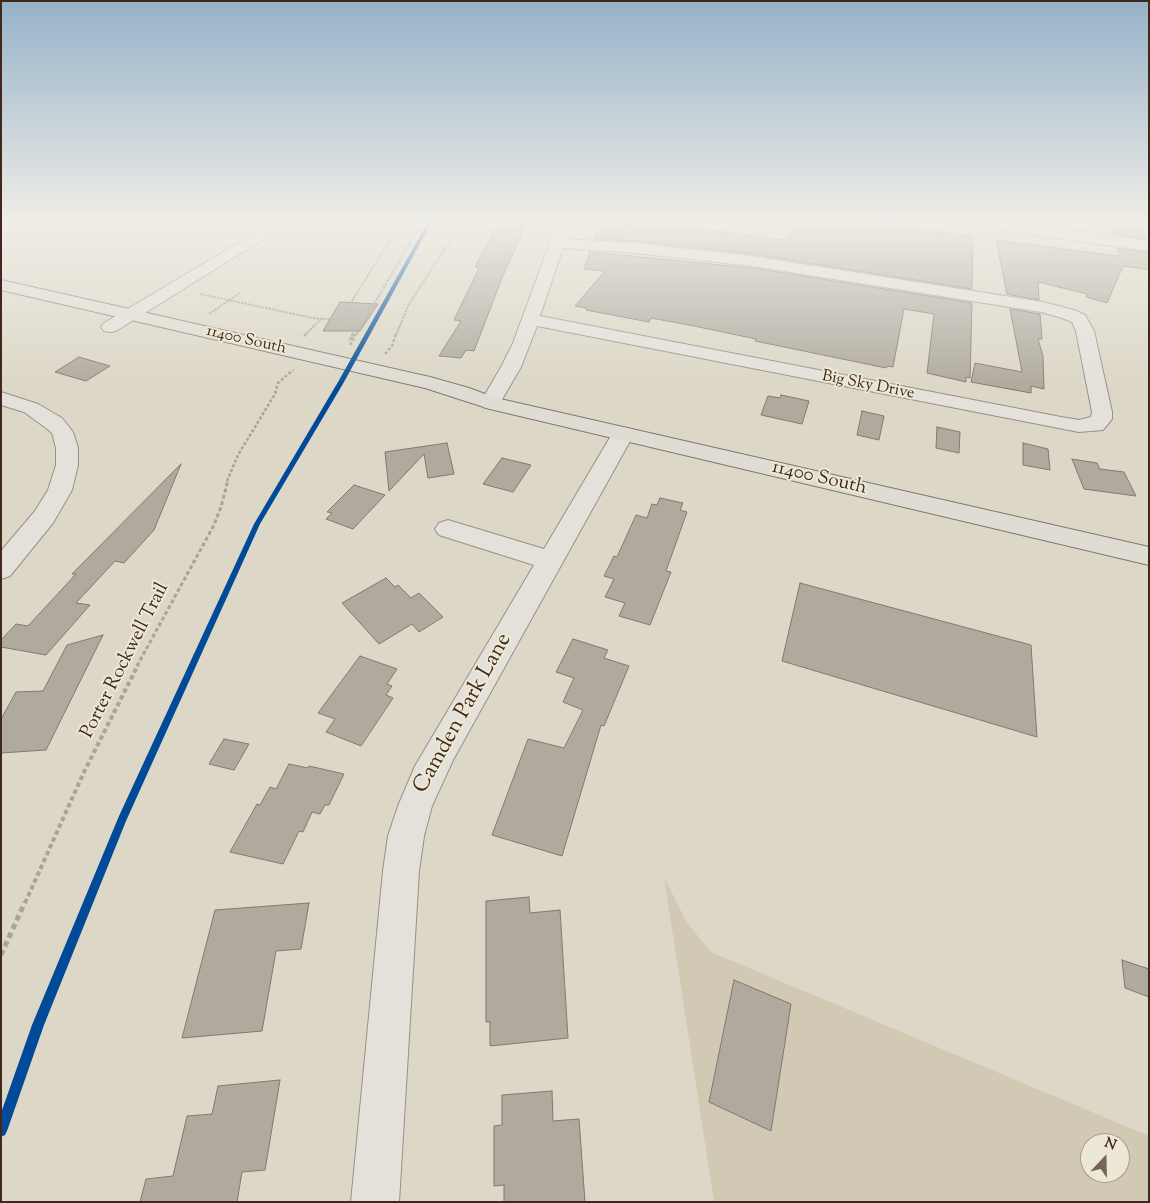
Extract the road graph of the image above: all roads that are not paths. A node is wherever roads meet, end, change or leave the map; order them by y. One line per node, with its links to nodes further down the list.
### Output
1 (195, 276): 6 (street)
2 (545, 276): 7 (street)
3 (847, 276): 7 (street, Big Sky Drive)
4 (1, 285): 6 (main road, 11400 South)
5 (1, 302): 8 (main road, 11400 South)
6 (131, 315): 8 (street); 12 (main road, 11400 South)
7 (531, 320): 12 (street)
8 (110, 327): 9 (main road, 11400 South)
9 (276, 375)
10 (375, 390): 12 (main road, 11400 South)
11 (1, 398): 17 (street)
12 (490, 403): 13 (main road, 11400 South)
13 (623, 434): 15 (main road, 11400 South); 16 (street, Camden Park Lane)
14 (448, 530): 16 (street)
15 (1149, 556)
16 (550, 560): 18 (street, Camden Park Lane)
17 (1, 569)
18 (375, 1202)

